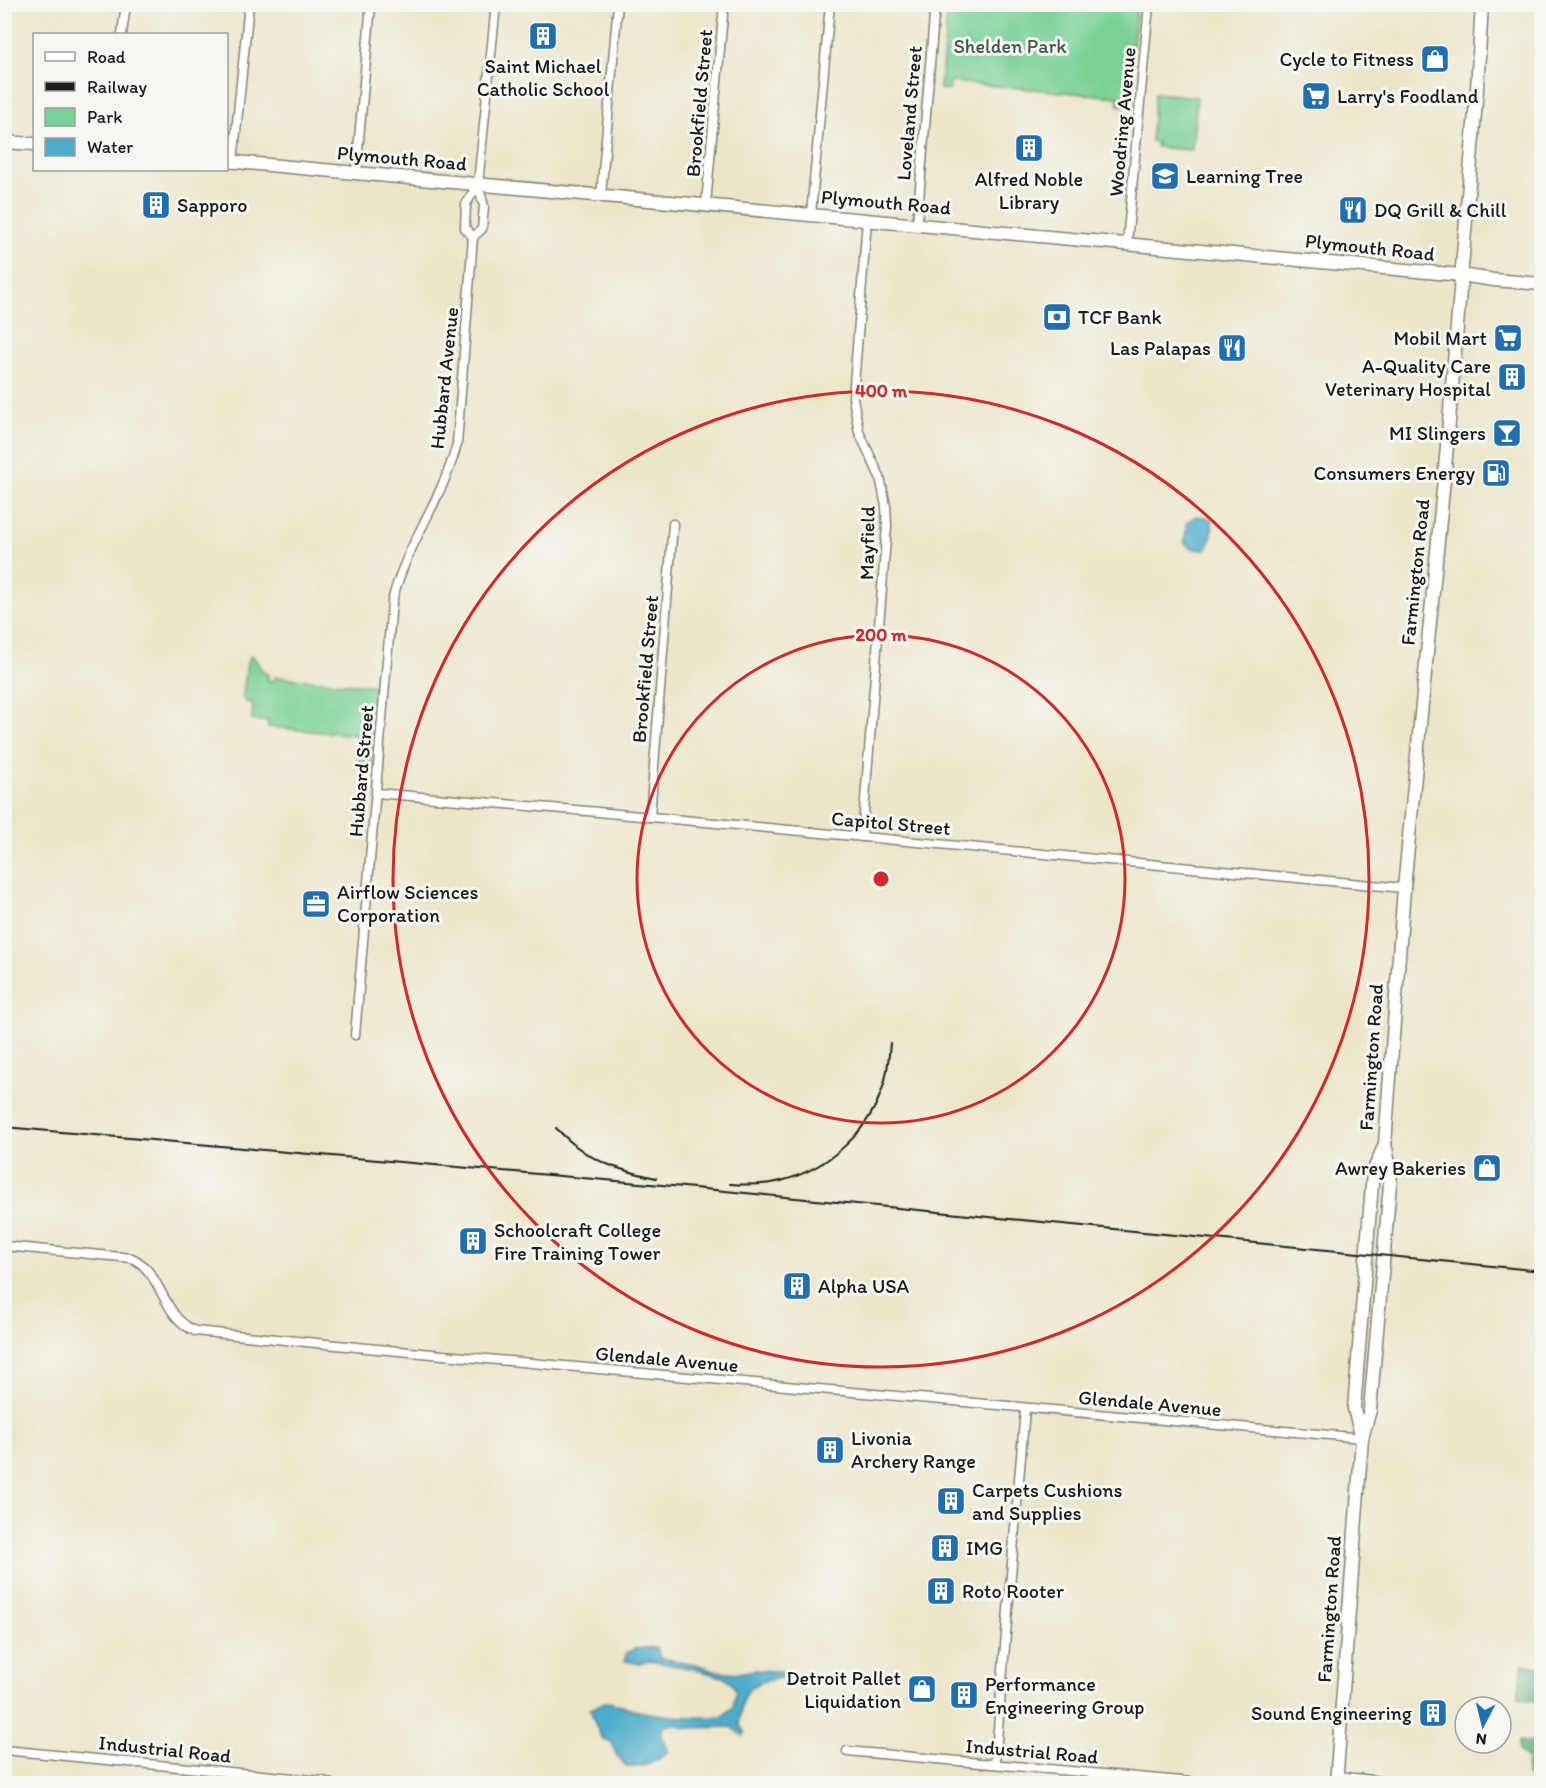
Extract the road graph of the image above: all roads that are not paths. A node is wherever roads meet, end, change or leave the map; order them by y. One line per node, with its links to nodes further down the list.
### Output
1 (126, 4): 11 (street)
2 (249, 4): 14 (street)
3 (371, 4): 15 (street)
4 (496, 4): 16 (street)
5 (618, 4): 17 (street)
6 (724, 4): 18 (street, Brookfield Street)
7 (830, 4): 19 (street)
8 (935, 4): 21 (street, Loveland Street)
9 (1149, 4): 23 (street, Woodring Avenue)
10 (1482, 4): 24 (main road, Farmington Road)
11 (122, 33)
12 (4, 142): 13 (main road)
13 (33, 144)
14 (230, 162): 15 (main road, Plymouth Road)
15 (356, 173): 16 (main road, Plymouth Road)
16 (478, 184): 17 (main road, Plymouth Road); 22 (street, Hubbard Avenue); 22 (street, Hubbard Avenue)
17 (601, 195): 18 (main road, Plymouth Road)
18 (706, 204): 19 (main road, Plymouth Road)
19 (811, 214): 20 (main road, Plymouth Road)
20 (867, 219): 21 (main road, Plymouth Road); 30 (street, Mayfield)
21 (916, 224): 23 (main road, Plymouth Road)
22 (473, 237): 26 (street, Hubbard Avenue)
23 (1127, 243): 24 (main road, Plymouth Road)
24 (1460, 275): 25 (main road, Plymouth Road); 31 (main road, Farmington Road)
25 (1542, 284)
26 (427, 516): 28 (street, Hubbard Street)
27 (673, 525): 29 (street, Brookfield Street)
28 (376, 793): 29 (street, Capitol Street); 32 (street, Hubbard Street)
29 (650, 817): 30 (street, Capitol Street)
30 (862, 837): 31 (street, Capitol Street)
31 (1404, 888): 33 (main road, Farmington Road)
32 (355, 1035)
33 (1385, 1144): 36 (main road, Farmington Road); 36 (main road, Farmington Road)
34 (4, 1246): 35 (street, Glendale Avenue)
35 (1025, 1408): 36 (street, Glendale Avenue); 39 (street)
36 (1362, 1438): 40 (main road, Farmington Road)
37 (4, 1750): 41 (street, Industrial Road)
38 (847, 1751): 39 (street, Industrial Road)
39 (995, 1764): 43 (street, Industrial Road)
40 (1337, 1780): 44 (street)
41 (290, 1781): 42 (street, Industrial Road)
42 (327, 1782)
43 (1214, 1784)
44 (1407, 1784)

